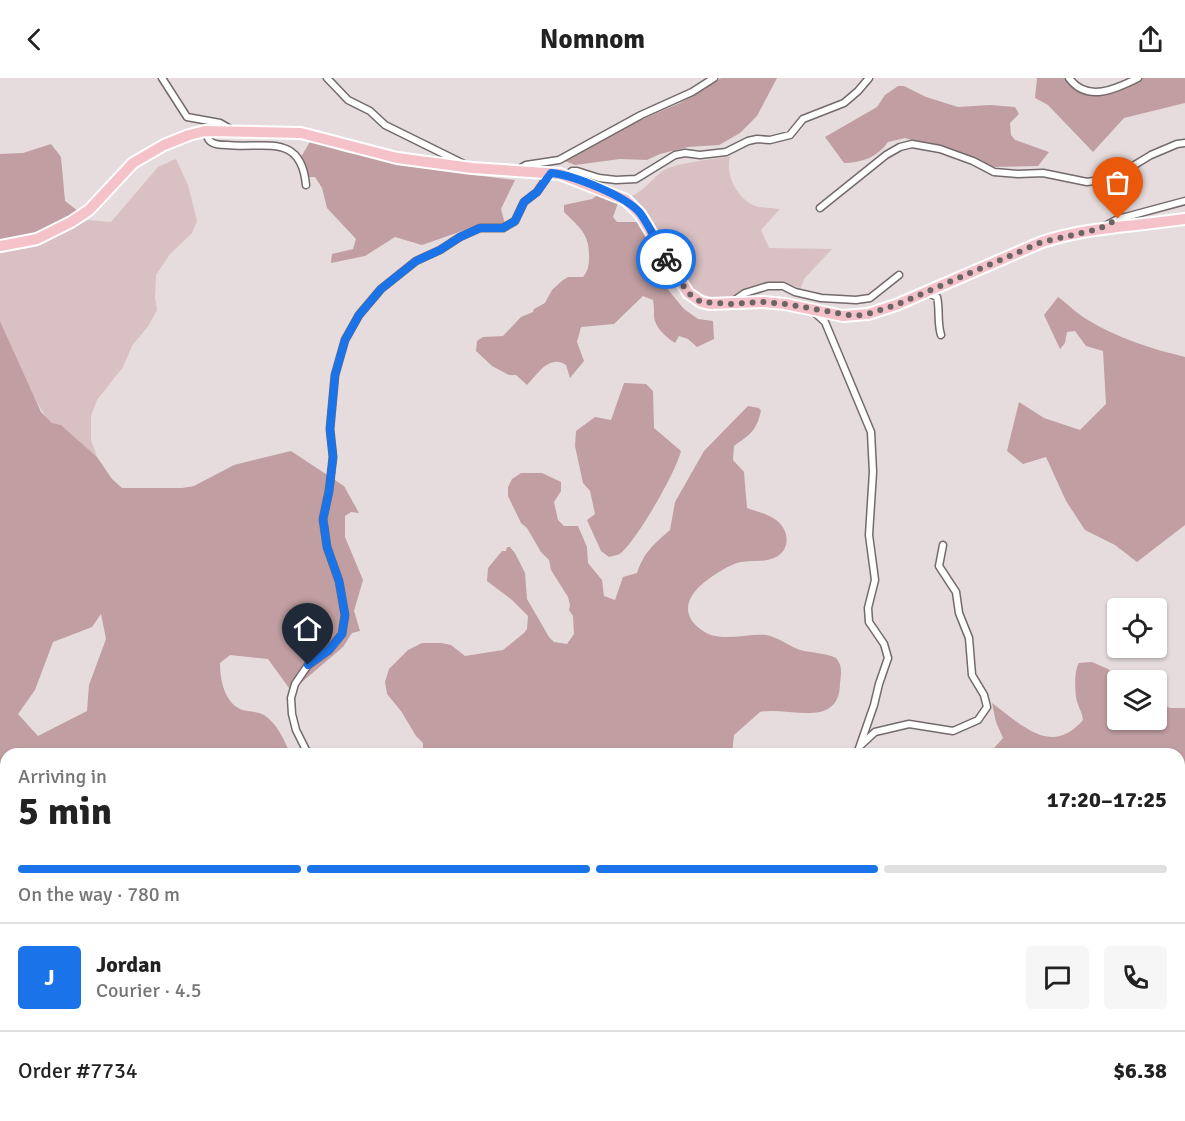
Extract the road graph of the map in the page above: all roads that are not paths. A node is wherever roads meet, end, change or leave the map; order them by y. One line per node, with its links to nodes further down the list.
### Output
1 (162, 78): 8 (street)
2 (327, 78): 10 (street)
3 (714, 78): 11 (street)
4 (869, 78): 13 (street)
5 (1069, 78): 6 (street)
6 (1138, 78)
7 (205, 131): 8 (main road); 14 (street); 19 (main road)
8 (235, 132): 10 (main road)
9 (1185, 143): 16 (street)
10 (472, 168): 11 (main road)
11 (516, 171): 12 (main road)
12 (551, 173): 13 (main road); 27 (street)
13 (567, 175): 22 (main road)
14 (306, 185)
15 (1185, 201): 18 (street)
16 (820, 208)
17 (1185, 219): 18 (main road)
18 (1099, 229): 21 (main road)
19 (0, 246)
20 (899, 275): 22 (street)
21 (926, 292): 23 (main road); 24 (street)
22 (729, 304): 23 (main road)
23 (811, 309): 26 (street)
24 (941, 334)
25 (943, 545): 26 (street)
26 (860, 746)
27 (305, 748)

